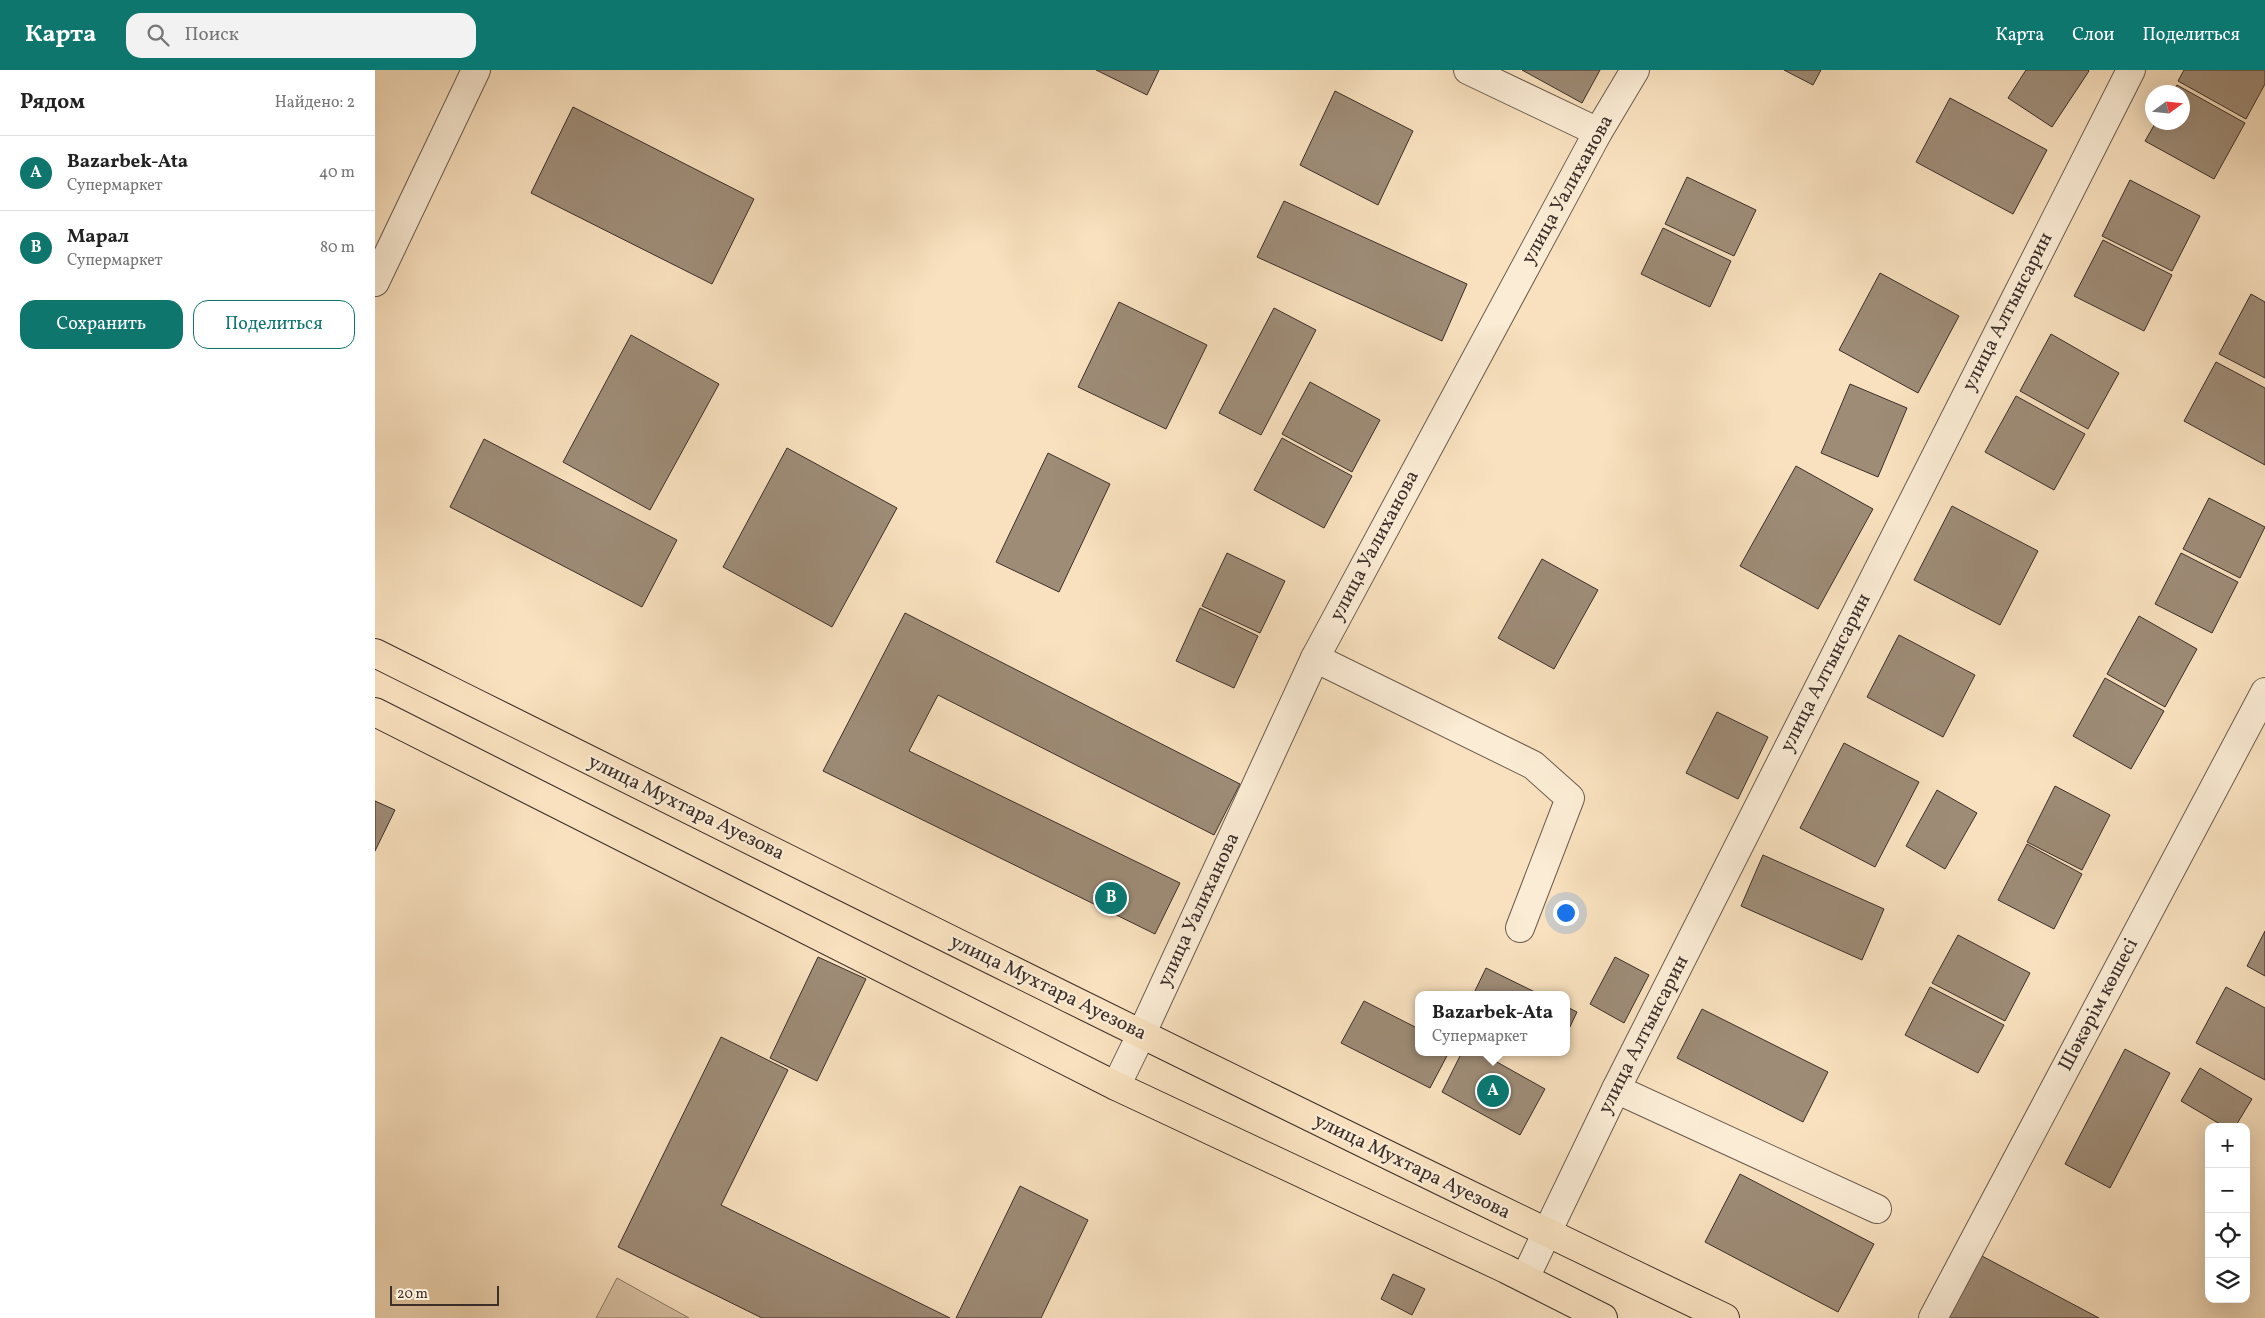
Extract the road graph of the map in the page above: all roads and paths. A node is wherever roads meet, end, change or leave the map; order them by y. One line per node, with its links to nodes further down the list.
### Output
1 (476, 70): 6 (street)
2 (1468, 70): 5 (street)
3 (1635, 70): 5 (street, улица Уалиханова)
4 (2131, 70): 14 (street, улица Алтынсарин)
5 (1598, 132): 8 (street, улица Уалиханова)
6 (375, 282)
7 (375, 653): 12 (main road, улица Мухтара Ауезова)
8 (1315, 658): 11 (street); 12 (street, улица Уалиханова)
9 (2265, 692): 20 (street, Шәкәрім көшесі)
10 (375, 712): 13 (main road)
11 (1519, 928)
12 (1141, 1035): 13 (street, улица Уалиханова); 16 (main road, улица Мухтара Ауезова)
13 (1116, 1086): 17 (main road)
14 (1616, 1089): 15 (street); 16 (street, улица Алтынсарин)
15 (1877, 1209)
16 (1546, 1233): 17 (street, улица Алтынсарин); 19 (main road, улица Мухтара Ауезова)
17 (1525, 1278): 18 (main road)
18 (1603, 1318)
19 (1725, 1318)
20 (1933, 1318)

